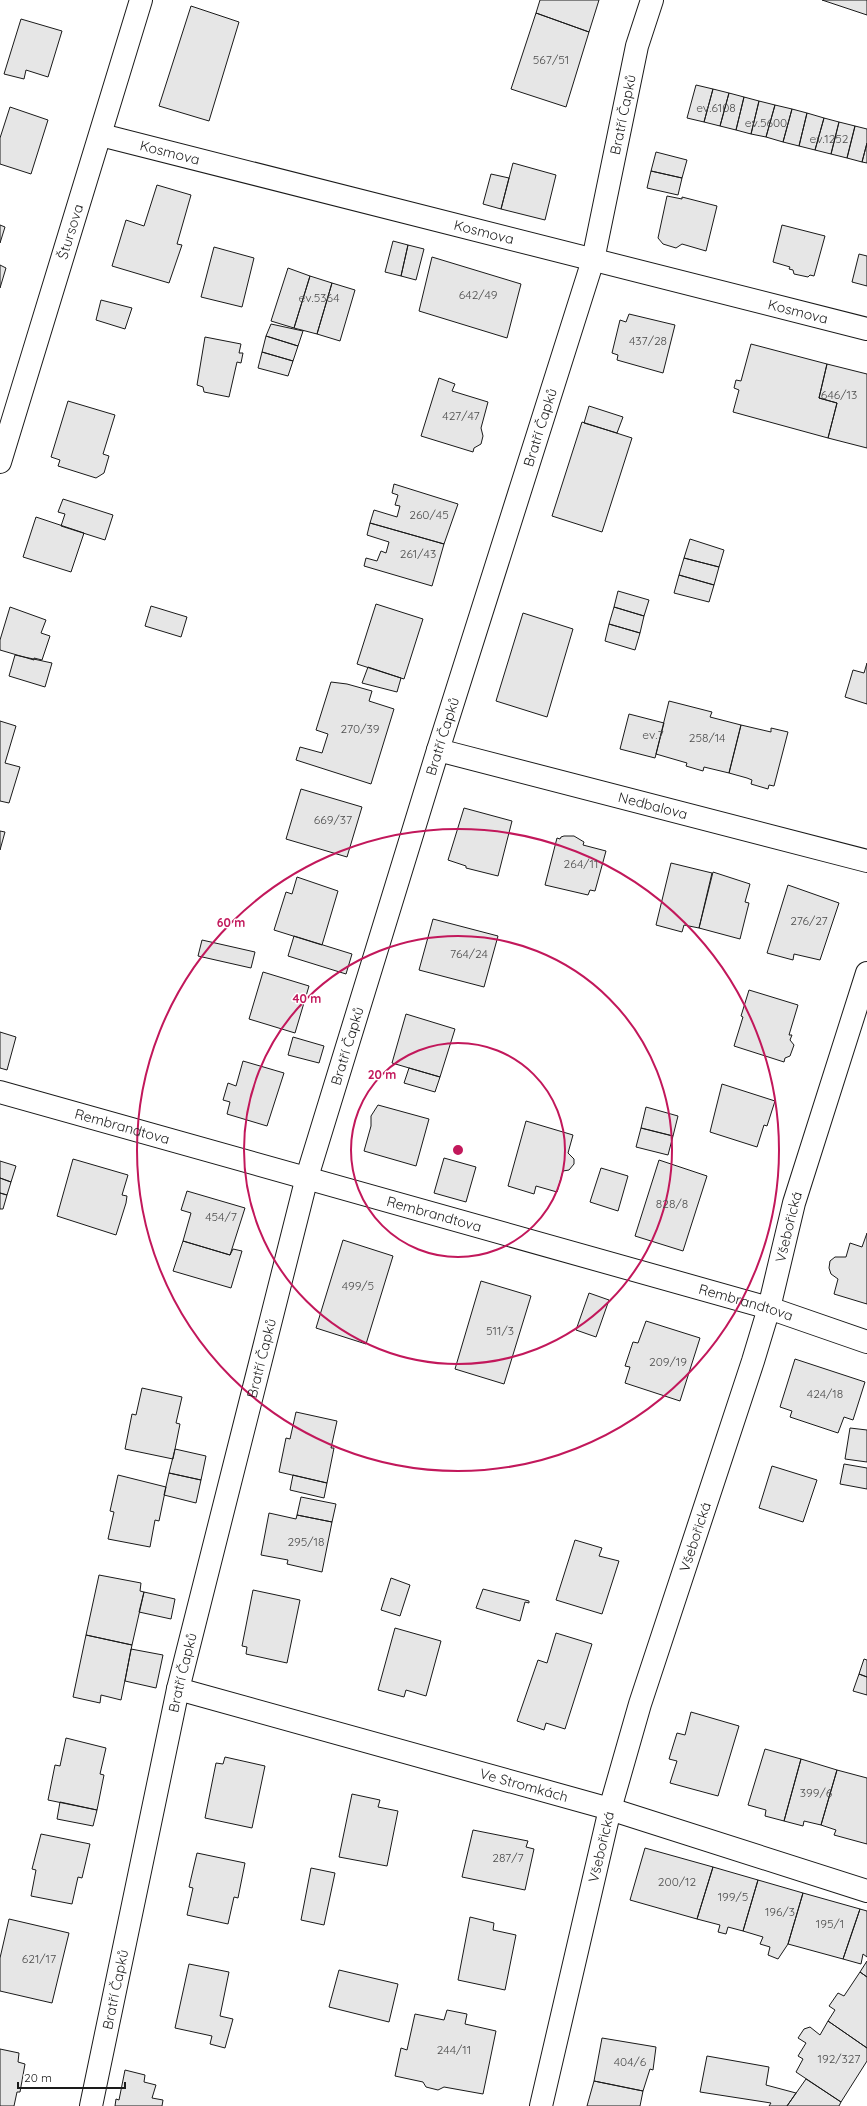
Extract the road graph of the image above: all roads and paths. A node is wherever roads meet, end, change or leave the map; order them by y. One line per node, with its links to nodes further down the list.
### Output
1 (141, 0): 3 (street, Štursova)
2 (652, 0): 4 (street, Bratří Čapků)
3 (101, 135): 4 (street, Kosmova); 6 (street, Štursova)
4 (593, 260): 5 (street, Kosmova); 7 (street, Bratří Čapků)
5 (867, 329)
6 (0, 462)
7 (438, 750): 8 (street, Nedbalova); 11 (street, Bratří Čapků)
8 (867, 861)
9 (867, 973): 12 (street, Všebořická)
10 (0, 1092): 11 (street, Rembrandtova)
11 (307, 1177): 12 (street, Rembrandtova); 14 (street, Bratří Čapků)
12 (768, 1308): 13 (street, Rembrandtova); 15 (street, Všebořická)
13 (867, 1342)
14 (178, 1689): 15 (street, Ve Stromkách); 17 (street, Bratří Čapků)
15 (610, 1809): 16 (street, Ve Stromkách); 18 (street, Všebořická)
16 (867, 1890)
17 (91, 2106)
18 (541, 2106)

